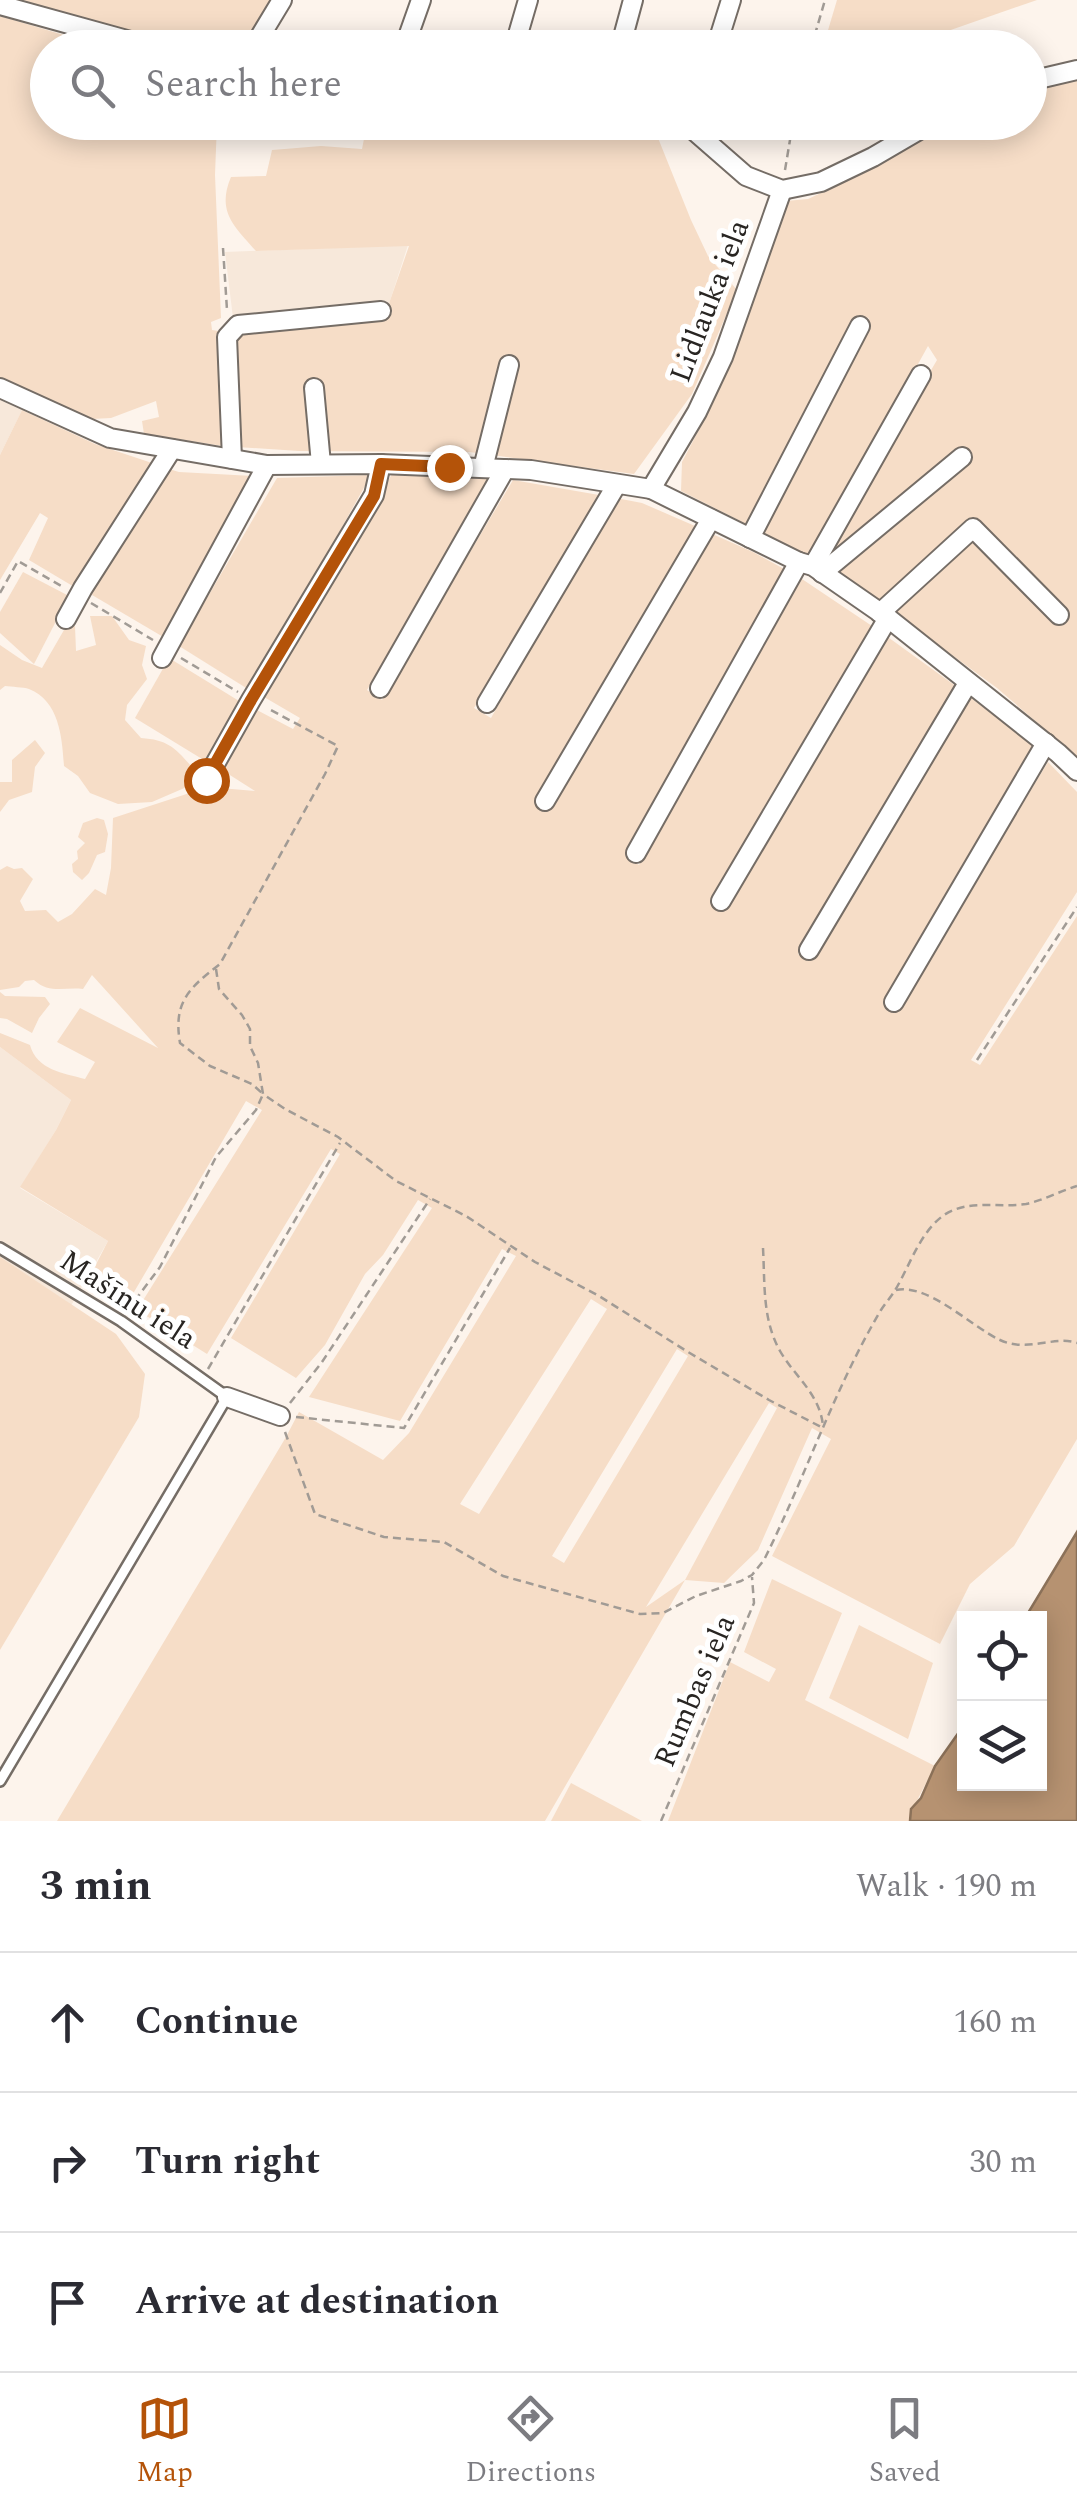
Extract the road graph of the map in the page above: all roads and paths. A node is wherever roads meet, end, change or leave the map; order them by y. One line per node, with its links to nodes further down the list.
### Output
1 (282, 0): 9 (street)
2 (422, 0): 10 (street)
3 (528, 0): 11 (street)
4 (633, 0): 12 (street)
5 (730, 0): 13 (street)
6 (825, 0): 14 (path)
7 (0, 6): 8 (street)
8 (89, 30)
9 (264, 30)
10 (411, 30)
11 (519, 30)
12 (625, 30)
13 (721, 30)
14 (816, 30)
15 (1077, 70): 16 (street)
16 (1047, 77)
17 (706, 140): 20 (street)
18 (790, 140): 20 (path, Lidlauka iela)
19 (902, 140): 20 (street)
20 (782, 190): 38 (street, Lidlauka iela)
21 (223, 248): 24 (path)
22 (381, 311): 24 (street)
23 (860, 326): 40 (street)
24 (227, 337): 31 (street)
25 (509, 365): 35 (street)
26 (921, 376): 41 (street)
27 (0, 388): 29 (street)
28 (314, 388): 33 (street)
29 (172, 448): 31 (street); 44 (street)
30 (962, 457): 41 (street)
31 (232, 459): 32 (street)
32 (267, 464): 33 (street); 45 (street)
33 (322, 464): 34 (street)
34 (381, 464): 35 (street); 48 (street)
35 (483, 468): 36 (street)
36 (505, 469): 37 (street); 47 (street)
37 (617, 484): 38 (street); 49 (street)
38 (651, 489): 39 (street)
39 (711, 518): 40 (street); 53 (street)
40 (750, 538): 41 (street)
41 (811, 567): 42 (street); 54 (street)
42 (884, 615): 43 (street); 46 (street); 55 (street)
43 (1059, 615)
44 (66, 619)
45 (165, 653): 48 (path)
46 (968, 683): 50 (street); 57 (street)
47 (380, 688)
48 (251, 700): 52 (street); 58 (path)
49 (487, 704)
50 (1046, 743): 51 (street); 59 (street)
51 (1077, 771)
52 (206, 780)
53 (545, 801)
54 (636, 853)
55 (722, 901)
56 (1077, 907): 60 (path)
57 (809, 950)
58 (215, 967): 61 (path); 61 (path)
59 (894, 1002)
60 (977, 1060)
61 (263, 1094): 62 (path); 69 (path)
62 (342, 1140): 64 (path); 71 (path)
63 (1077, 1186): 68 (path)
64 (430, 1198): 65 (path); 73 (path)
65 (511, 1246): 73 (path); 74 (path)
66 (0, 1248): 69 (lane, Mašīnu iela)
67 (763, 1248): 74 (path)
68 (895, 1290): 70 (path); 74 (path)
69 (121, 1321): 71 (lane, Mašīnu iela)
70 (1077, 1343)
71 (202, 1378): 72 (lane, Mašīnu iela)
72 (227, 1397): 73 (street); 76 (lane)
73 (280, 1416): 75 (path)
74 (823, 1428): 75 (path)
75 (752, 1576): 77 (path, Rumbas iela)
76 (0, 1781)
77 (661, 1821)

